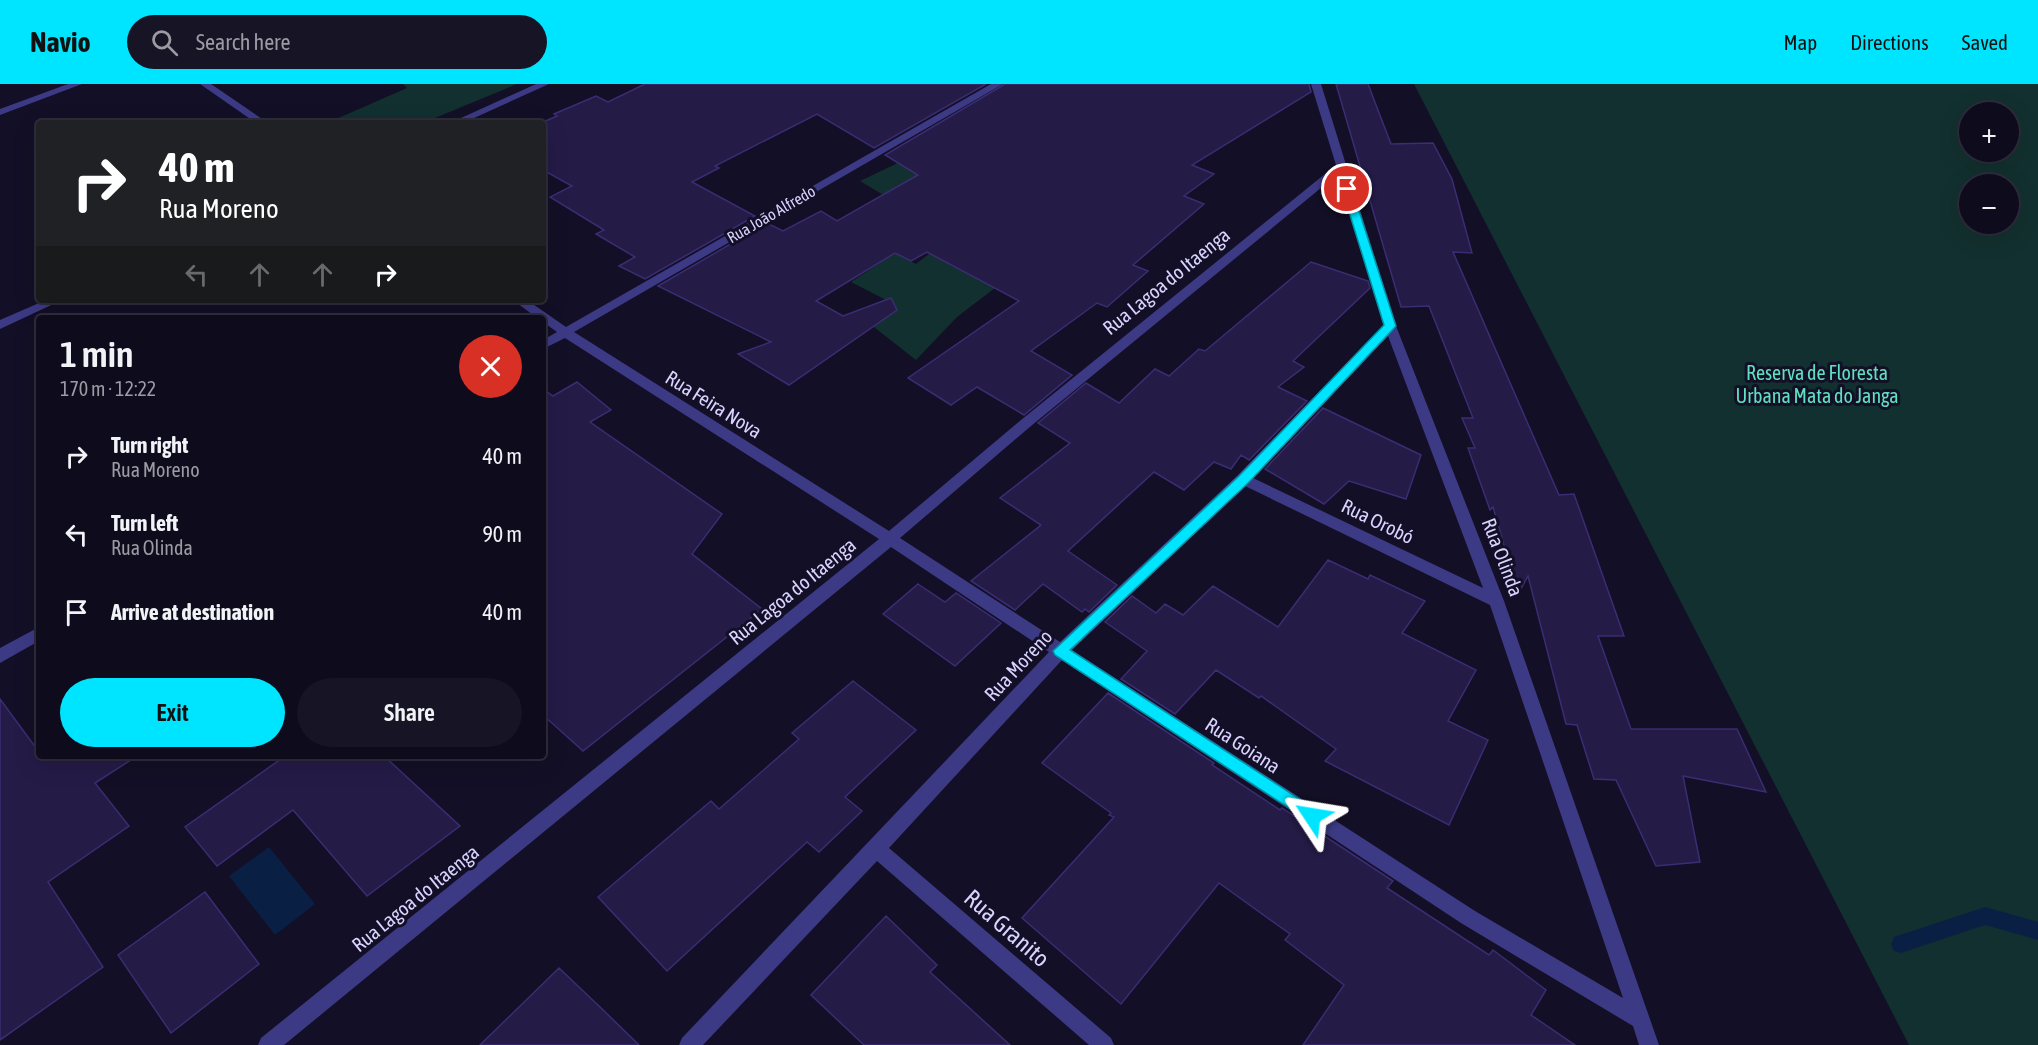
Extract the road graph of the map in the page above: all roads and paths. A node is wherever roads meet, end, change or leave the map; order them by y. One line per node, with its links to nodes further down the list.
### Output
1 (77, 84): 6 (street)
2 (205, 84): 7 (street)
3 (544, 84): 8 (street)
4 (998, 84): 16 (street, Rua João Alfredo)
5 (1316, 84): 9 (street, Rua Olinda)
6 (0, 112)
7 (259, 120)
8 (462, 120)
9 (1340, 167): 15 (street, Rua Olinda); 19 (street, Rua Lagoa do Itaenga)
10 (49, 303): 14 (street)
11 (523, 303): 12 (street, Rua Feira Nova)
12 (541, 315)
13 (546, 319): 16 (street, Rua Feira Nova)
14 (0, 325)
15 (1390, 326): 18 (street, Rua Moreno); 20 (street, Rua Olinda)
16 (565, 332): 17 (street, Rua João Alfredo); 19 (street, Rua Feira Nova)
17 (546, 343)
18 (1243, 479): 20 (street, Rua Orobó); 22 (street, Rua Moreno)
19 (890, 539): 22 (street, Rua Goiana); 26 (street, Rua Lagoa do Itaenga)
20 (1496, 601): 25 (street, Rua Olinda)
21 (36, 635): 23 (street)
22 (1060, 651): 24 (street, Rua Moreno); 25 (street, Rua Goiana)
23 (0, 656)
24 (876, 849): 27 (street, Rua Moreno); 28 (street, Rua Granito)
25 (1639, 1019): 29 (street, Rua Olinda)
26 (268, 1045)
27 (689, 1045)
28 (1104, 1045)
29 (1649, 1045)

